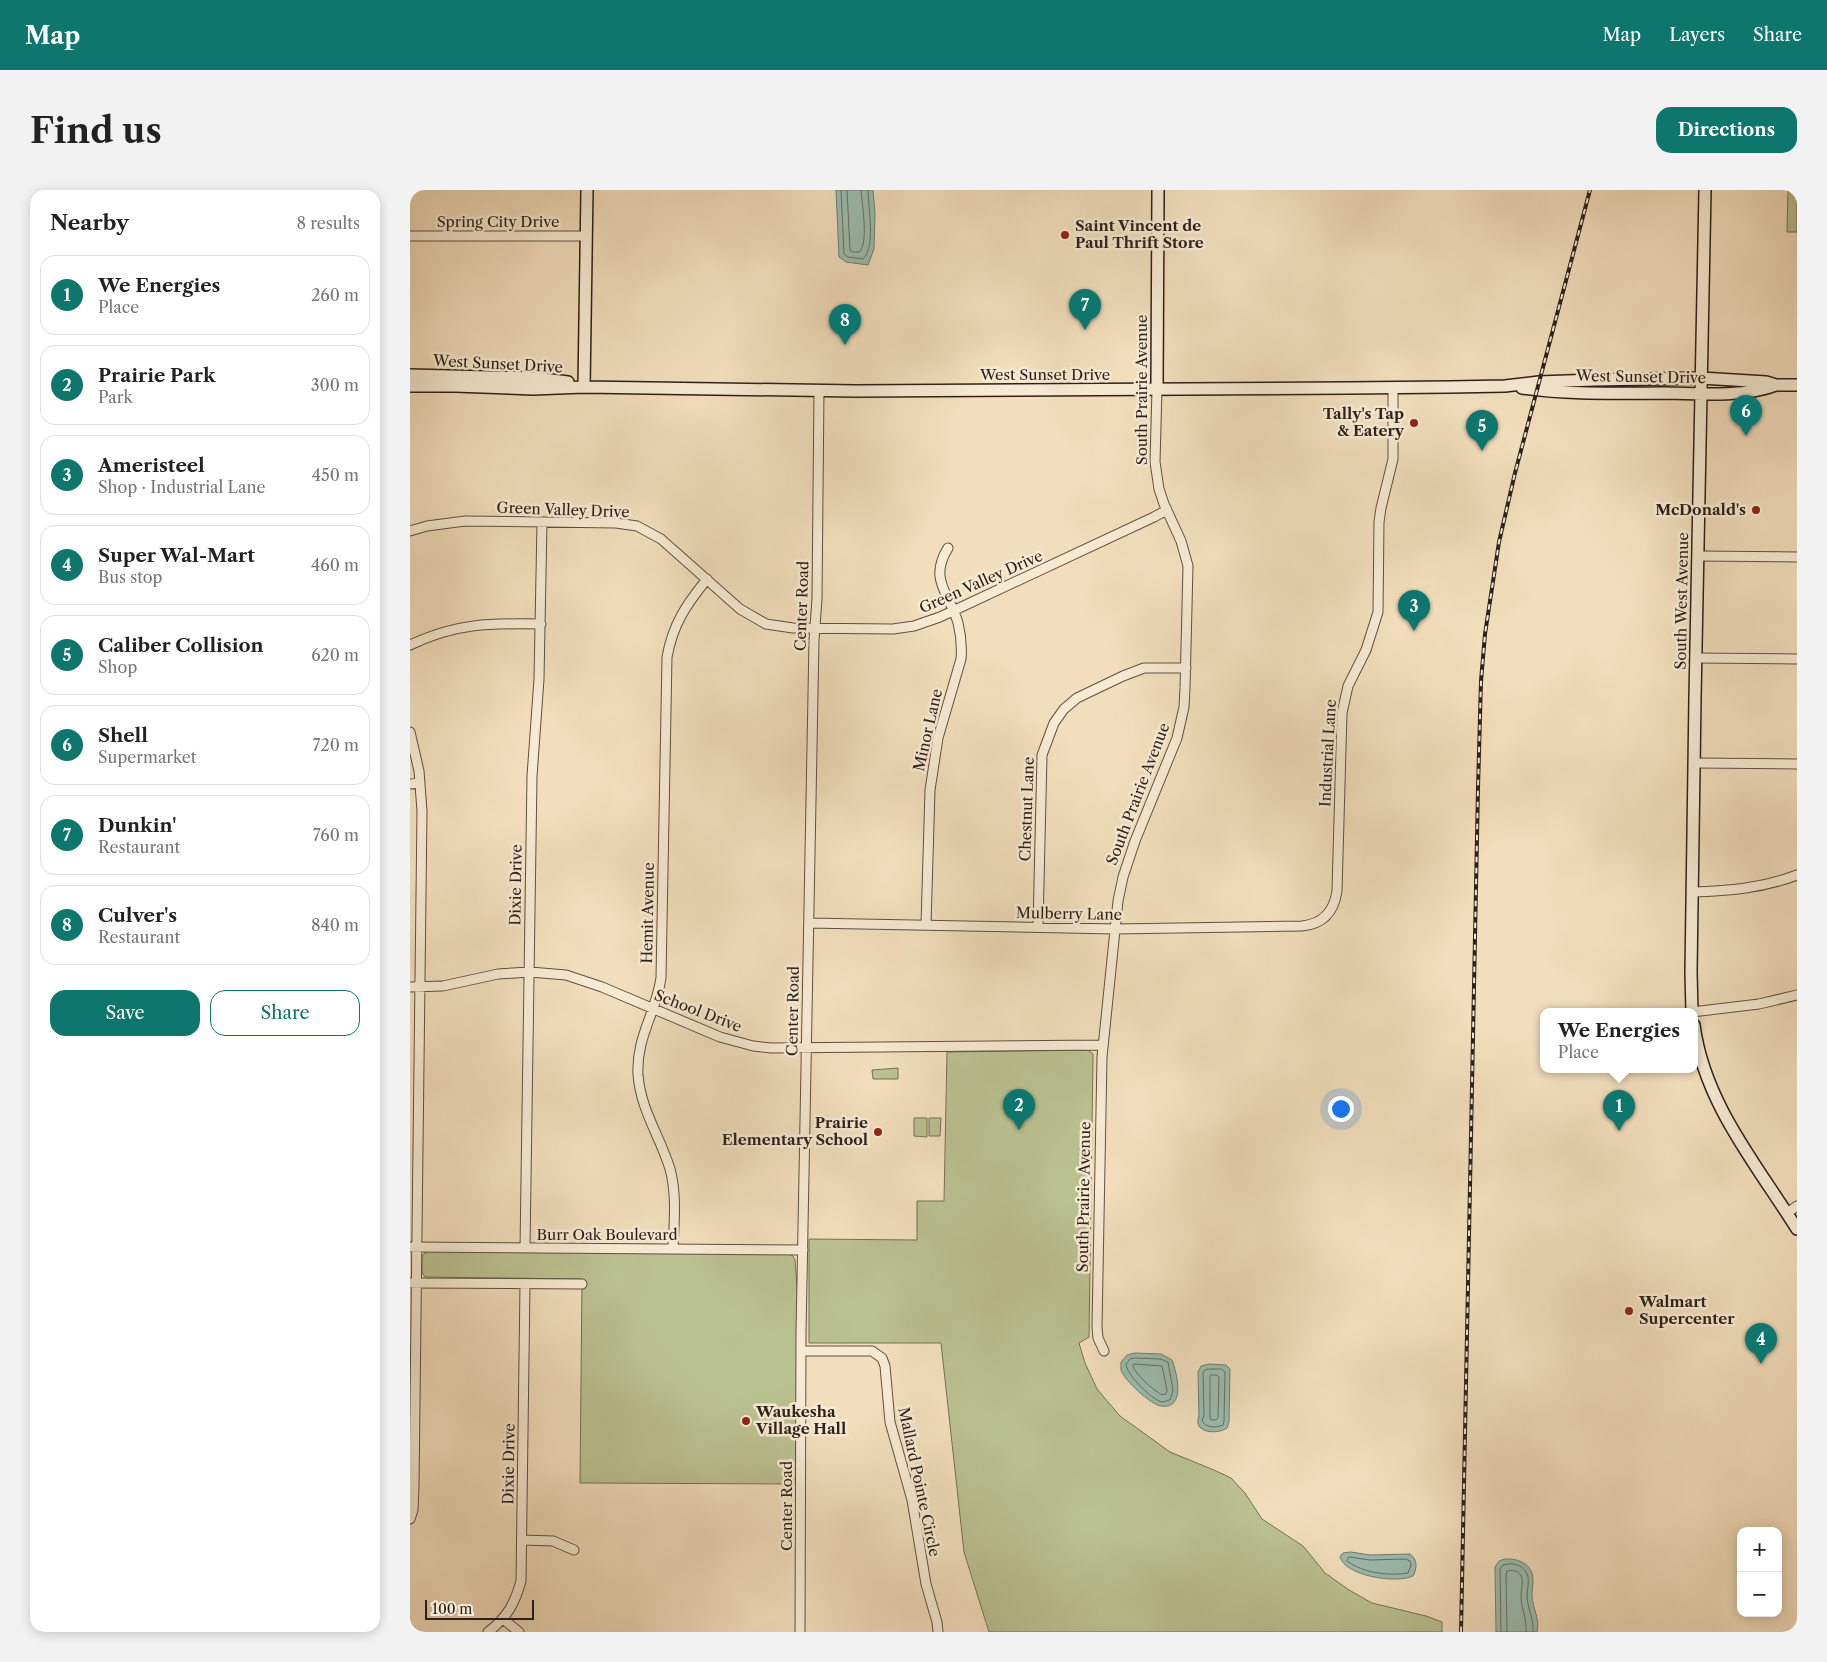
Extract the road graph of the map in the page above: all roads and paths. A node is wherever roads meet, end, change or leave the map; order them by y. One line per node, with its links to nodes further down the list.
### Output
1 (587, 190): 5 (main road)
2 (1158, 190): 14 (main road, South Prairie Avenue)
3 (1705, 190): 7 (main road, South West Avenue)
4 (410, 236): 5 (street, Spring City Drive)
5 (586, 236): 12 (main road)
6 (410, 375): 12 (main road, West Sunset Drive)
7 (1701, 378): 9 (main road, West Sunset Drive); 11 (main road, West Sunset Drive); 16 (main road, South West Avenue)
8 (1797, 384): 9 (main road, West Sunset Drive)
9 (1776, 385): 16 (main road, West Sunset Drive)
10 (410, 386): 12 (main road, West Sunset Drive)
11 (1505, 386): 13 (main road, West Sunset Drive); 16 (main road, West Sunset Drive)
12 (584, 387): 15 (main road, West Sunset Drive)
13 (1393, 388): 14 (main road, West Sunset Drive); 38 (street, Industrial Lane)
14 (1157, 389): 15 (main road, West Sunset Drive); 17 (street, South Prairie Avenue)
15 (819, 390): 26 (street, Center Road)
16 (1701, 394): 21 (main road, South West Avenue)
17 (1167, 510): 24 (street, Green Valley Drive); 30 (street, South Prairie Avenue)
18 (542, 522): 19 (street, Green Valley Drive); 23 (street, Green Valley Drive); 25 (street, Dixie Drive)
19 (410, 531)
20 (948, 548): 24 (street, Minor Lane)
21 (1698, 556): 22 (street); 28 (main road, South West Avenue)
22 (1797, 557)
23 (707, 579): 26 (street, Green Valley Drive); 48 (street, Hemit Avenue)
24 (953, 611): 26 (street, Green Valley Drive); 40 (street, Minor Lane)
25 (541, 624): 27 (street); 43 (street, Dixie Drive)
26 (815, 628): 39 (street, Center Road)
27 (410, 645)
28 (1696, 658): 29 (street); 32 (main road, South West Avenue)
29 (1797, 659)
30 (1186, 668): 41 (street, Chestnut Lane); 42 (street, South Prairie Avenue)
31 (410, 732): 34 (street)
32 (1695, 763): 33 (street); 37 (main road, South West Avenue)
33 (1797, 764)
34 (420, 783): 35 (street); 45 (street)
35 (410, 784)
36 (1797, 875): 37 (street)
37 (1692, 892): 47 (main road, South West Avenue)
38 (1326, 916): 42 (street, Mulberry Lane)
39 (808, 923): 40 (street, Mulberry Lane); 52 (street, Center Road)
40 (926, 926): 41 (street, Mulberry Lane)
41 (1038, 927): 42 (street, Mulberry Lane)
42 (1115, 929): 50 (street, South Prairie Avenue)
43 (530, 972): 45 (street, School Drive); 48 (street, School Drive); 57 (street, Dixie Drive)
44 (410, 987): 45 (street, School Drive)
45 (420, 987): 56 (street)
46 (1797, 995): 49 (street)
47 (1692, 1008)
48 (653, 1009): 52 (street, School Drive); 58 (street, Hemit Avenue)
49 (1698, 1011)
50 (1102, 1046): 52 (street, School Drive); 64 (street, South Prairie Avenue)
51 (1698, 1046): 54 (main road)
52 (806, 1049): 59 (street, Center Road)
53 (1797, 1206): 54 (street)
54 (1786, 1213): 55 (main road)
55 (1797, 1230)
56 (413, 1247): 57 (street, Burr Oak Boulevard); 60 (street)
57 (525, 1248): 58 (street, Burr Oak Boulevard)
58 (673, 1250): 59 (street, Burr Oak Boulevard)
59 (803, 1250): 63 (street, Center Road)
60 (413, 1283): 61 (street); 65 (street)
61 (525, 1284): 62 (street); 66 (street, Dixie Drive)
62 (582, 1284)
63 (802, 1351): 71 (street, Center Road); 72 (street, Mallard Pointe Circle)
64 (1104, 1351)
65 (410, 1519)
66 (522, 1540): 67 (street); 68 (street, Dixie Drive)
67 (574, 1550)
68 (503, 1619): 69 (street, Dixie Drive); 70 (street)
69 (488, 1632)
70 (519, 1632)
71 (800, 1632)
72 (938, 1632)

